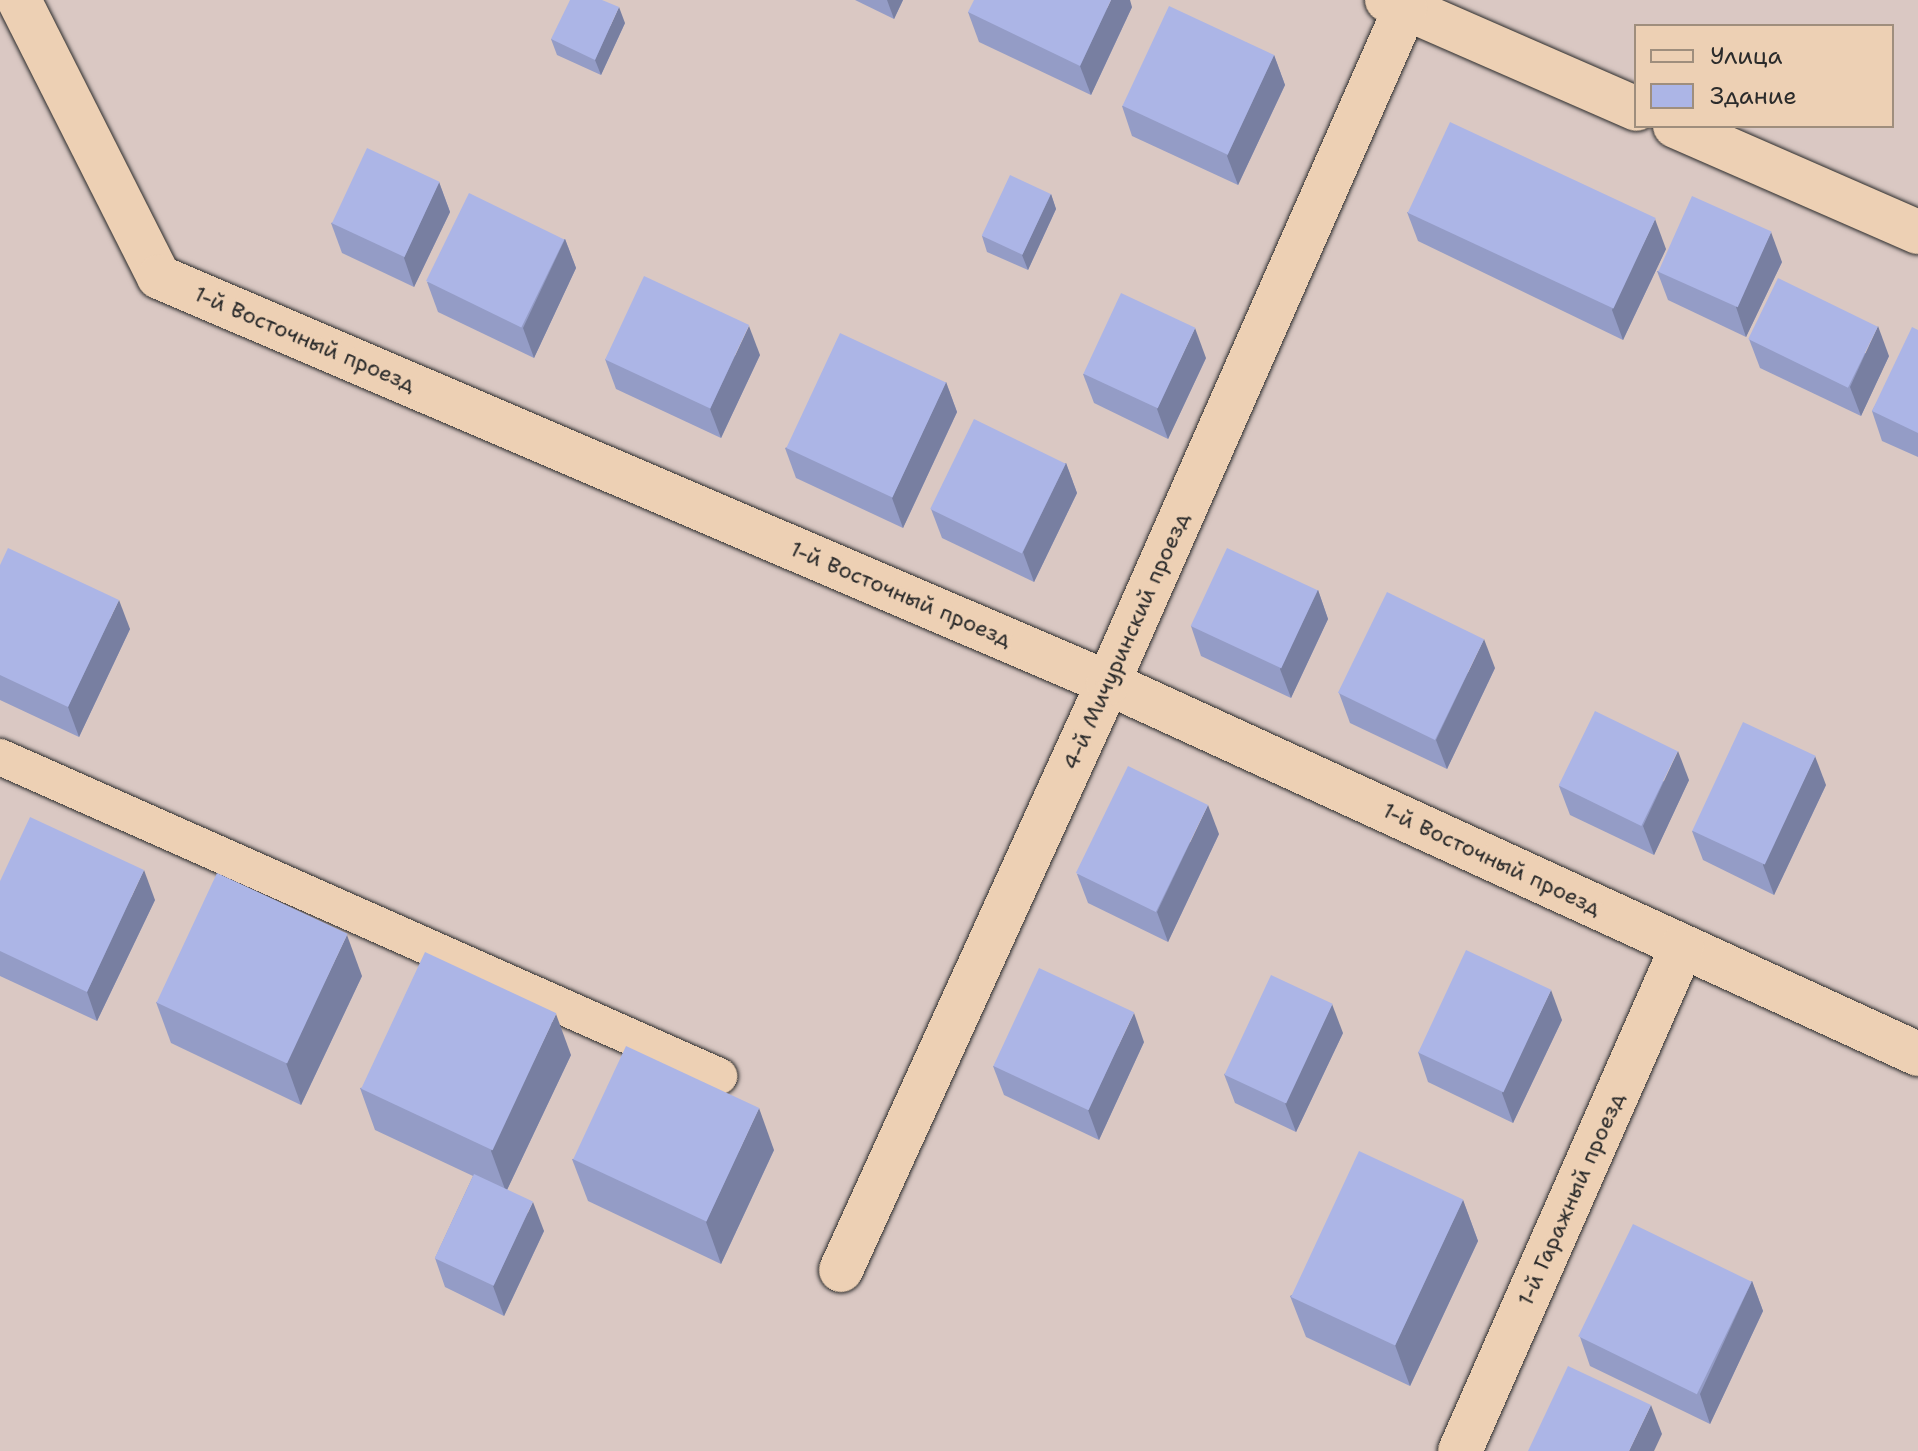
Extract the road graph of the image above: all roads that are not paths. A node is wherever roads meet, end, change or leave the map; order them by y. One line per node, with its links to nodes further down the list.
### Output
1 (19, 0): 6 (street, 1-й Восточный проезд)
2 (1396, 4): 3 (street); 6 (street, 4-й Мичуринский проезд)
3 (1634, 108)
4 (1680, 128): 5 (street)
5 (1918, 232)
6 (1108, 683): 8 (street, 1-й Восточный проезд); 11 (street, 4-й Мичуринский проезд)
7 (0, 757): 10 (lane)
8 (1682, 947): 9 (street, 1-й Восточный проезд); 12 (street, 1-й Гаражный проезд)
9 (1918, 1054)
10 (719, 1076)
11 (841, 1270)
12 (1460, 1451)

